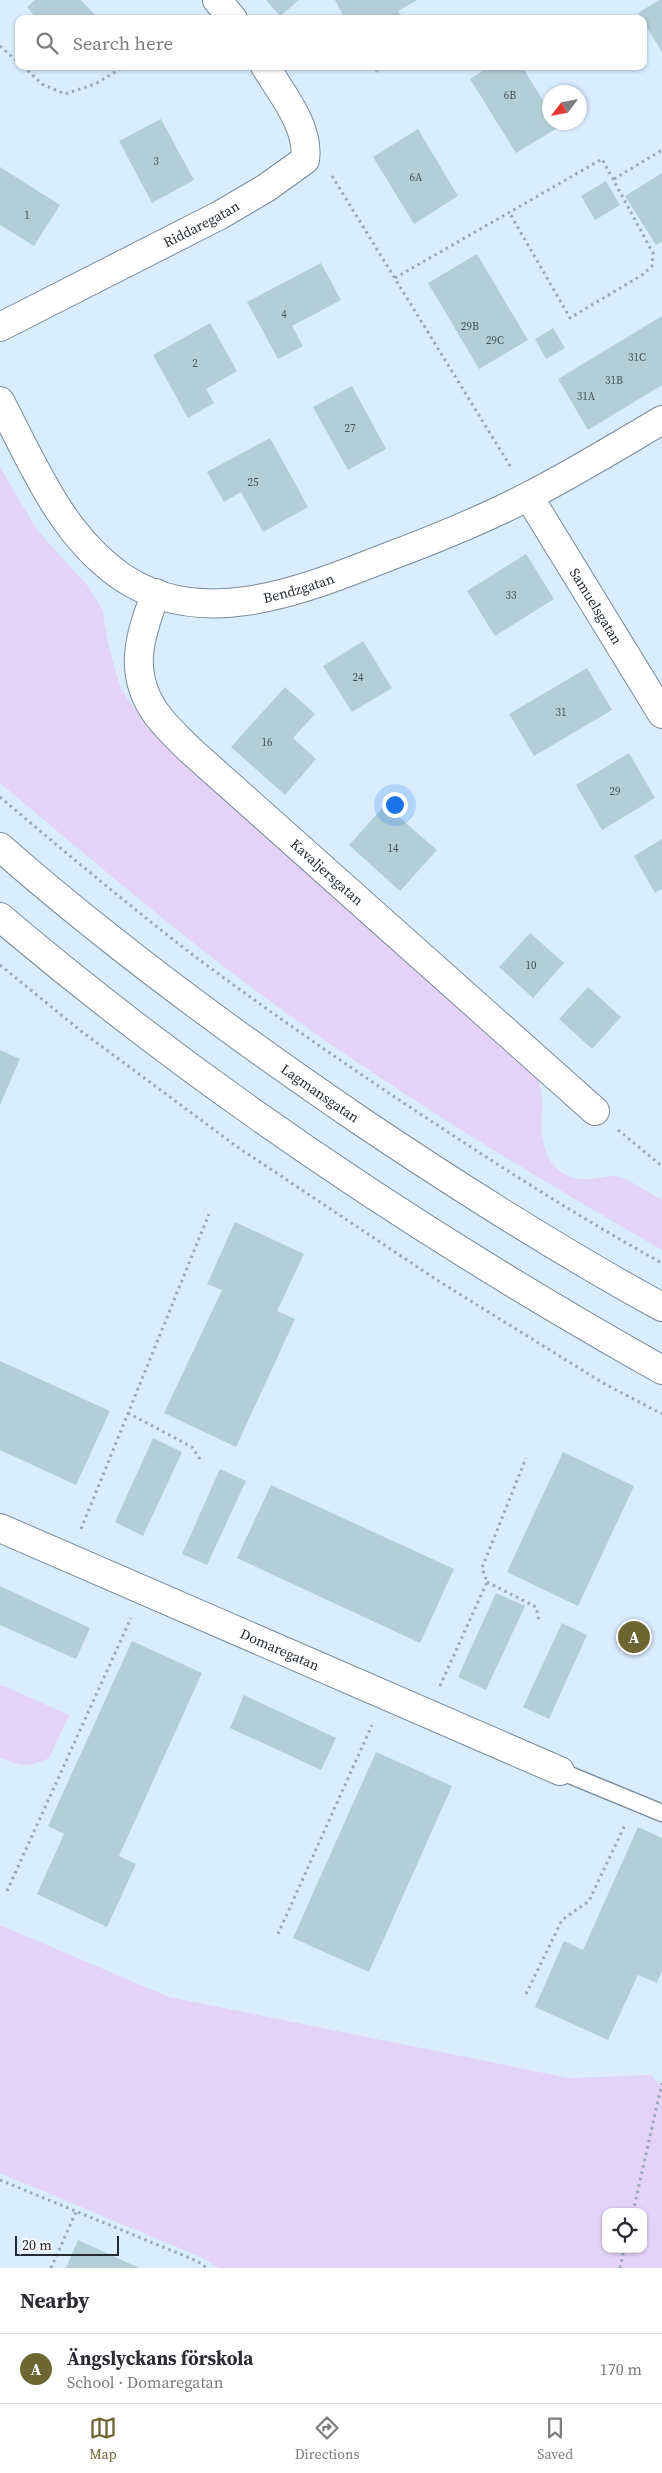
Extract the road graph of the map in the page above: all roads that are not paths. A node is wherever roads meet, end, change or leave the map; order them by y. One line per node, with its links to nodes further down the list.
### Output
1 (217, 0): 2 (street)
2 (230, 15)
3 (267, 70): 4 (street, Riddaregatan)
4 (0, 327)
5 (0, 400): 8 (street, Bendzgatan)
6 (662, 420): 7 (street, Bendzgatan)
7 (529, 497): 8 (street, Bendzgatan); 9 (street, Samuelsgatan)
8 (156, 593): 12 (street, Kavaljersgatan)
9 (662, 714)
10 (0, 847): 13 (street, Lagmansgatan)
11 (0, 917): 14 (street)
12 (595, 1111)
13 (662, 1307)
14 (662, 1370)
15 (0, 1528): 16 (street, Domaregatan)
16 (560, 1771): 17 (lane)
17 (662, 1813)

